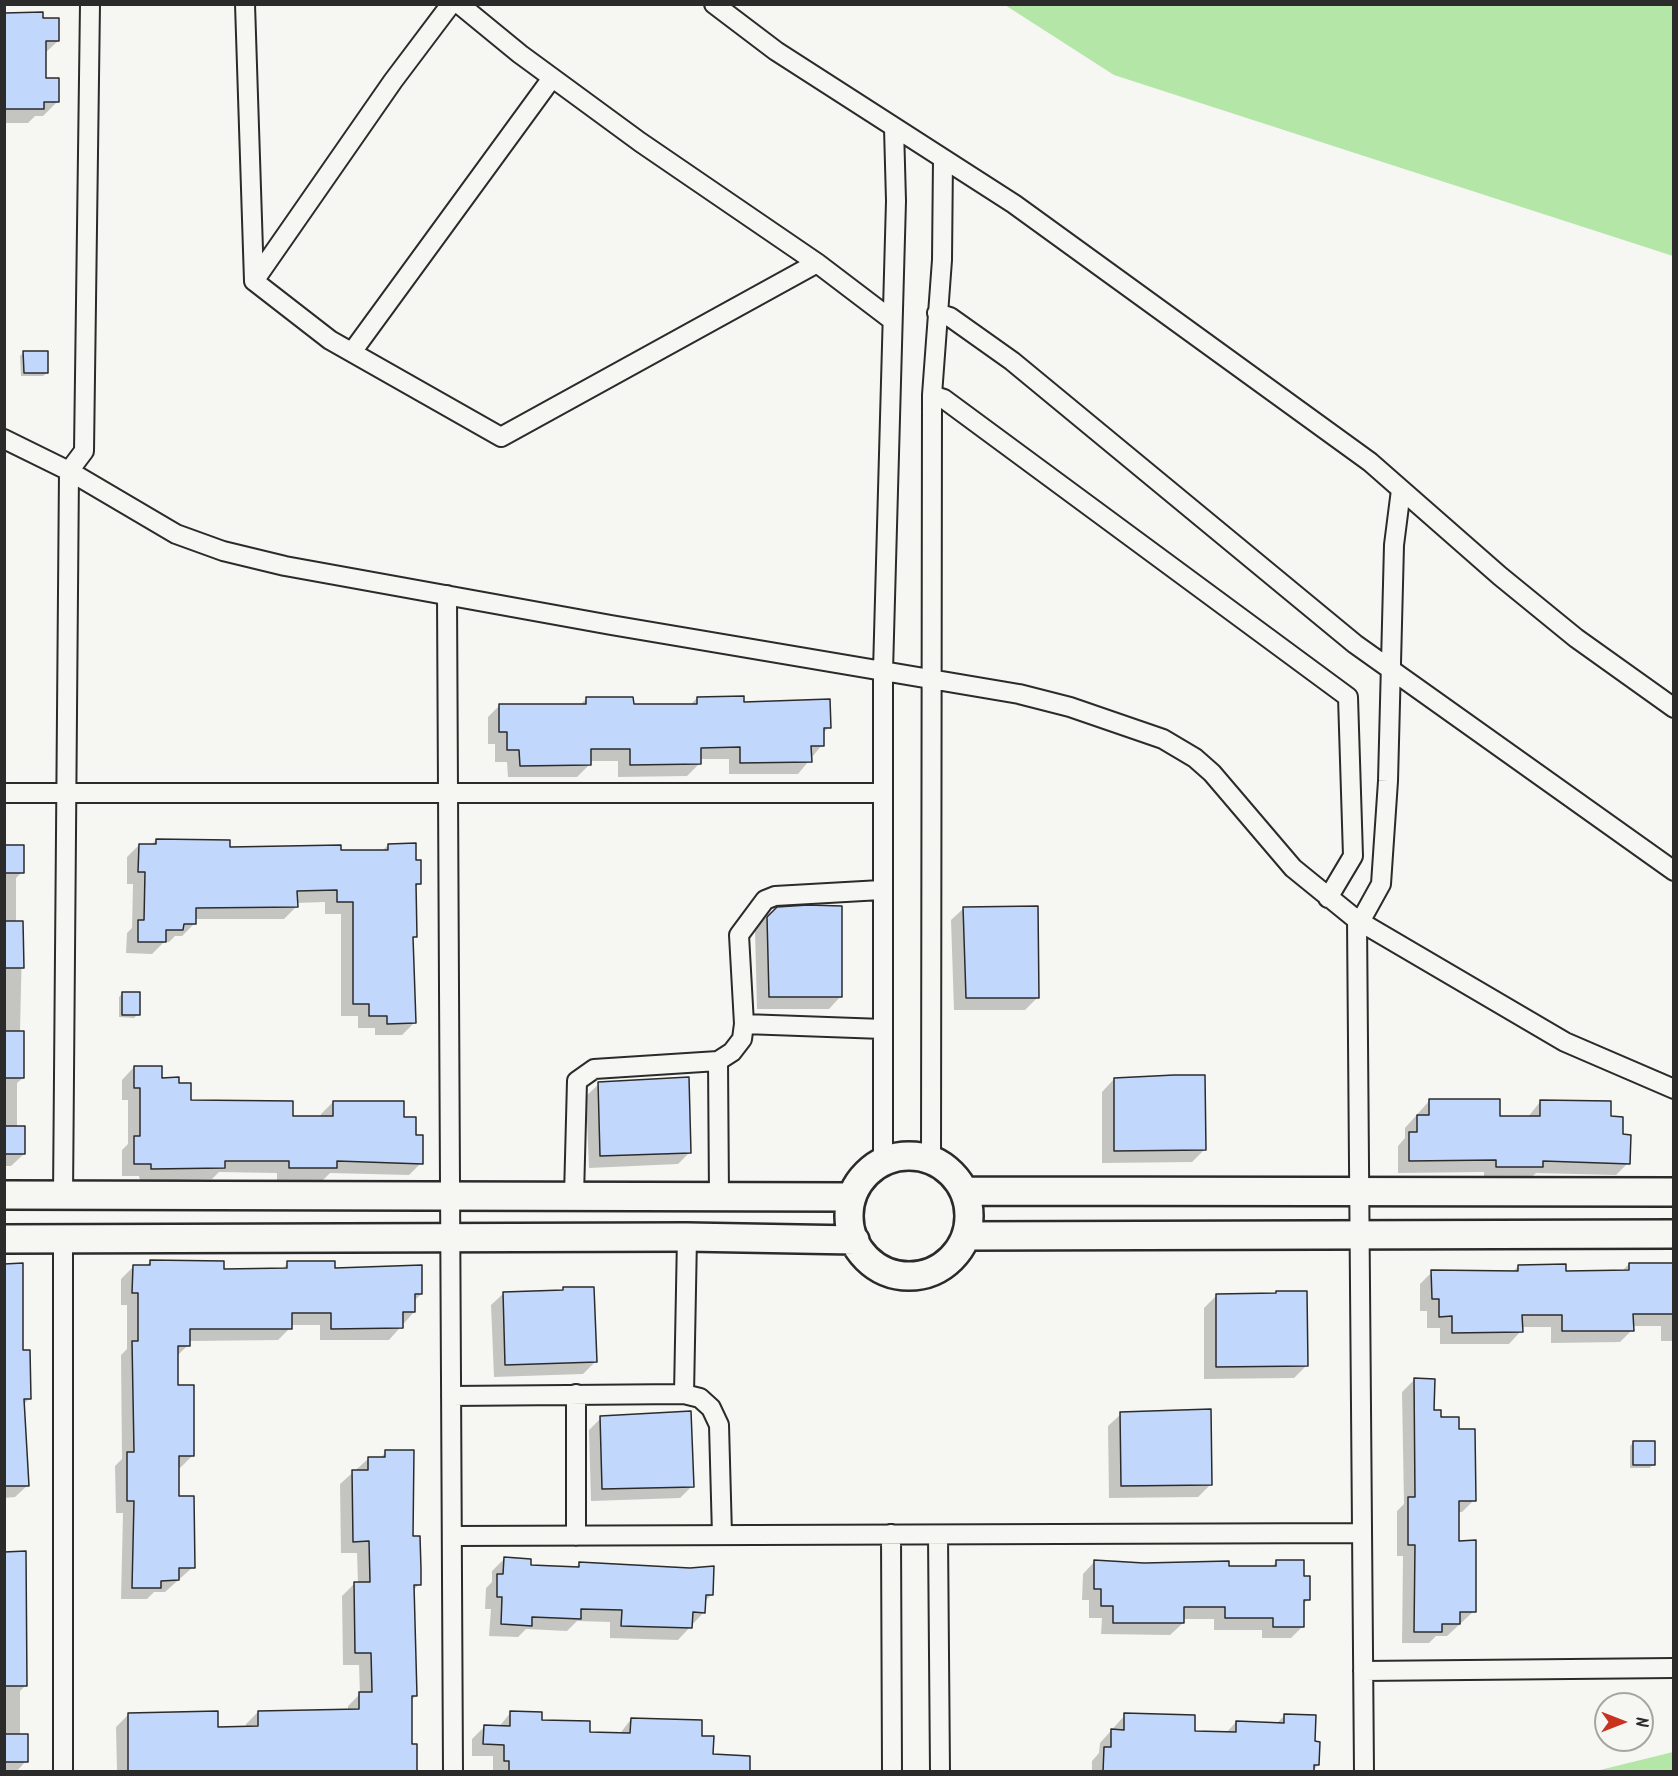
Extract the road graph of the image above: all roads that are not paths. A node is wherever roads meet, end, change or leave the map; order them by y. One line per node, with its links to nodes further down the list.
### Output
1 (90, 4): 16 (street)
2 (245, 4): 10 (street)
3 (451, 4): 10 (street)
4 (459, 4): 6 (street)
5 (714, 4): 7 (street)
6 (552, 78): 9 (street); 13 (street)
7 (894, 128): 8 (street); 12 (street)
8 (943, 159): 11 (street); 17 (street)
9 (817, 263): 12 (street); 13 (street)
10 (254, 281): 13 (street)
11 (937, 313): 14 (street); 19 (street)
12 (892, 320): 20 (street)
13 (352, 352)
14 (932, 395): 21 (street); 29 (street)
15 (4, 439): 16 (street)
16 (69, 471): 18 (street); 25 (street)
17 (1401, 490): 19 (street); 22 (street)
18 (447, 595): 20 (street); 23 (street)
19 (1390, 669): 27 (street); 30 (street)
20 (883, 671): 21 (street); 26 (street)
21 (930, 679): 29 (street); 35 (street)
22 (1674, 708)
23 (449, 791): 25 (street); 26 (street); 41 (street)
24 (4, 793): 25 (street)
25 (67, 793): 42 (street)
26 (883, 793): 28 (street)
27 (1674, 871)
28 (881, 890): 31 (street); 32 (street)
29 (1328, 898): 30 (street)
30 (1359, 921): 34 (street); 38 (street)
31 (744, 1024): 32 (street); 33 (street)
32 (883, 1029): 36 (street)
33 (718, 1061): 43 (street); 44 (street)
34 (1674, 1089)
35 (931, 1159): 36 (street); 37 (street)
36 (883, 1162): 45 (street)
37 (964, 1191): 38 (street); 47 (street)
38 (1359, 1191): 39 (street); 48 (street)
39 (1674, 1192)
40 (4, 1195): 42 (street)
41 (450, 1195): 42 (street); 43 (street); 50 (street)
42 (63, 1196)
43 (574, 1196): 44 (street)
44 (719, 1196): 45 (street)
45 (852, 1197): 53 (street)
46 (1674, 1234): 48 (street)
47 (966, 1236): 48 (street); 53 (street)
48 (1360, 1236): 57 (street)
49 (687, 1237): 50 (street); 53 (street); 55 (street)
50 (451, 1238): 52 (street); 56 (street)
51 (4, 1239): 52 (street)
52 (63, 1239): 65 (street)
53 (855, 1240)
54 (576, 1394): 55 (street); 56 (street); 62 (street)
55 (684, 1394): 60 (street)
56 (451, 1396): 61 (street)
57 (1362, 1533): 59 (street); 64 (street)
58 (891, 1534): 59 (street); 60 (street); 67 (street)
59 (938, 1534): 68 (street)
60 (722, 1535): 62 (street)
61 (452, 1536): 62 (street); 66 (street)
62 (576, 1536)
63 (1674, 1668): 64 (street)
64 (1363, 1671): 69 (street)
65 (63, 1772)
66 (453, 1772)
67 (892, 1772)
68 (940, 1772)
69 (1364, 1772)

